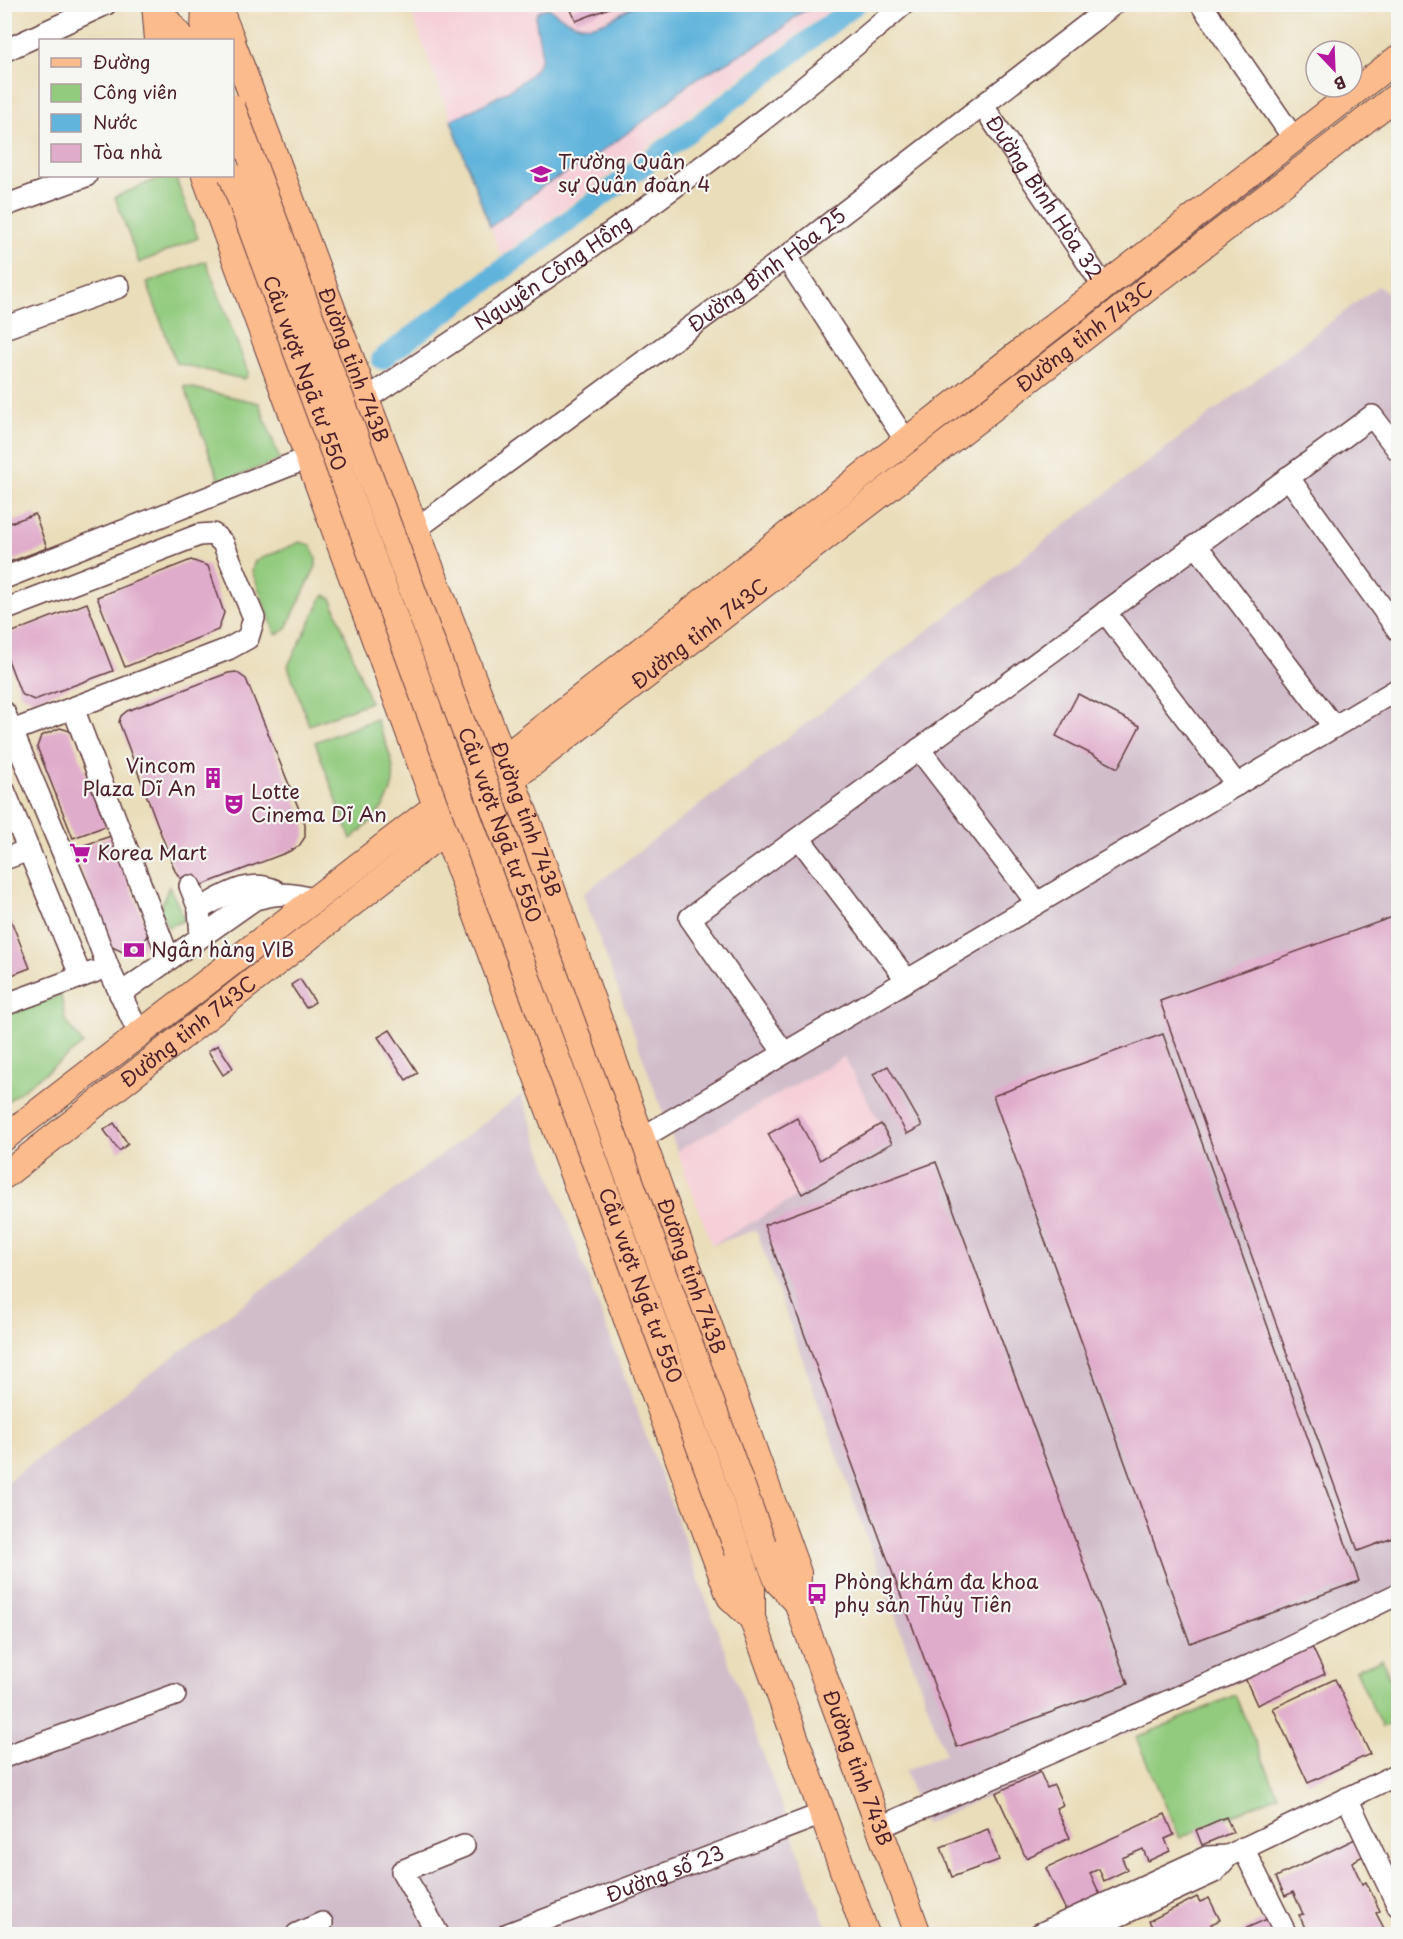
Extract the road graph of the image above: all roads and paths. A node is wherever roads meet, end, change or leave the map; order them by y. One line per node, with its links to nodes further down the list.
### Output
1 (106, 4): 11 (street)
2 (205, 4): 8 (main road)
3 (211, 4): 9 (main road, Đường tỉnh 743B)
4 (904, 4): 26 (street, Nguyễn Công Hồng)
5 (1114, 4): 14 (street, Đường Bình Hòa 25)
6 (1201, 4): 16 (street)
7 (155, 5): 8 (main road)
8 (187, 38)
9 (231, 39)
10 (234, 46): 26 (main road, Đường tỉnh 743B)
11 (4, 51)
12 (1398, 58): 16 (main road, Đường tỉnh 743C)
13 (1398, 95): 17 (main road, Đường tỉnh 743C)
14 (983, 106): 22 (street, Đường Bình Hòa 25); 24 (street, Đường Bình Hòa 32)
15 (234, 112): 70 (main road, Cầu vượt Ngã tư 550, bridge)
16 (1294, 139): 17 (main road); 24 (main road, Đường tỉnh 743C)
17 (1311, 163): 32 (main road, Đường tỉnh 743C)
18 (83, 177): 21 (street)
19 (205, 177): 30 (main road)
20 (232, 177): 73 (main road, Cầu vượt Ngã tư 550, bridge)
21 (4, 206)
22 (786, 257): 27 (street); 33 (street, Đường Bình Hòa 25)
23 (119, 287): 25 (street)
24 (1104, 287): 27 (main road, Đường tỉnh 743C)
25 (4, 328)
26 (366, 399): 33 (main road, Đường tỉnh 743B)
27 (906, 441): 29 (main road, Đường tỉnh 743C)
28 (1398, 450): 31 (street)
29 (884, 458): 32 (main road); 44 (main road, Đường tỉnh 743C)
30 (308, 459): 35 (street); 47 (main road)
31 (1288, 477): 34 (street); 38 (street)
32 (901, 481): 44 (main road, Đường tỉnh 743C)
33 (416, 529): 44 (main road, Đường tỉnh 743B)
34 (1196, 545): 37 (street); 42 (street)
35 (4, 578)
36 (4, 610): 40 (street)
37 (1105, 612): 43 (street); 45 (street)
38 (1398, 630)
39 (1398, 689): 42 (street)
40 (73, 708): 41 (street); 58 (street)
41 (8, 721): 59 (street)
42 (1334, 727): 45 (street)
43 (919, 749): 49 (street); 55 (street)
44 (508, 770): 47 (main road, Đường tỉnh 743C); 48 (main road, Đường tỉnh 743C); 68 (main road, Đường tỉnh 743B)
45 (1237, 785): 55 (street)
46 (4, 790): 50 (street)
47 (436, 806): 48 (main road); 54 (main road, Đường tỉnh 743C)
48 (446, 831): 66 (main road, Đường tỉnh 743C); 73 (main road)
49 (799, 838): 61 (street); 65 (street)
50 (29, 850): 51 (street); 60 (street)
51 (4, 859)
52 (190, 886): 56 (street)
53 (280, 893): 54 (street); 56 (street); 57 (street)
54 (314, 900): 64 (main road, Đường tỉnh 743C)
55 (1037, 903): 61 (street)
56 (199, 909): 57 (street)
57 (201, 936): 58 (street)
58 (169, 959): 62 (street)
59 (108, 967): 60 (street); 62 (street)
60 (81, 977): 63 (street)
61 (907, 980): 65 (street)
62 (120, 994): 64 (street)
63 (4, 1005)
64 (139, 1034): 66 (main road); 67 (main road, Đường tỉnh 743C)
65 (784, 1053): 68 (street)
66 (157, 1057): 69 (main road, Đường tỉnh 743C)
67 (4, 1138)
68 (640, 1138): 72 (main road, Đường tỉnh 743B)
69 (4, 1176)
70 (763, 1544): 72 (main road, Đường tỉnh 743B)
71 (1398, 1594): 79 (street)
72 (797, 1602): 79 (main road, Đường tỉnh 743B)
73 (752, 1618): 78 (main road)
74 (175, 1695): 75 (street)
75 (4, 1757)
76 (1398, 1774): 77 (street)
77 (1347, 1798): 81 (street); 82 (street)
78 (822, 1814): 87 (street, Đường số 23); 88 (main road)
79 (880, 1827): 89 (main road, Đường tỉnh 743B)
80 (464, 1846): 86 (street)
81 (1236, 1852): 84 (street); 91 (street)
82 (1398, 1906)
83 (322, 1923): 85 (street)
84 (1092, 1926): 90 (street)
85 (297, 1935)
86 (438, 1935)
87 (508, 1935)
88 (866, 1935)
89 (918, 1935)
90 (1040, 1935)
91 (1286, 1935)

